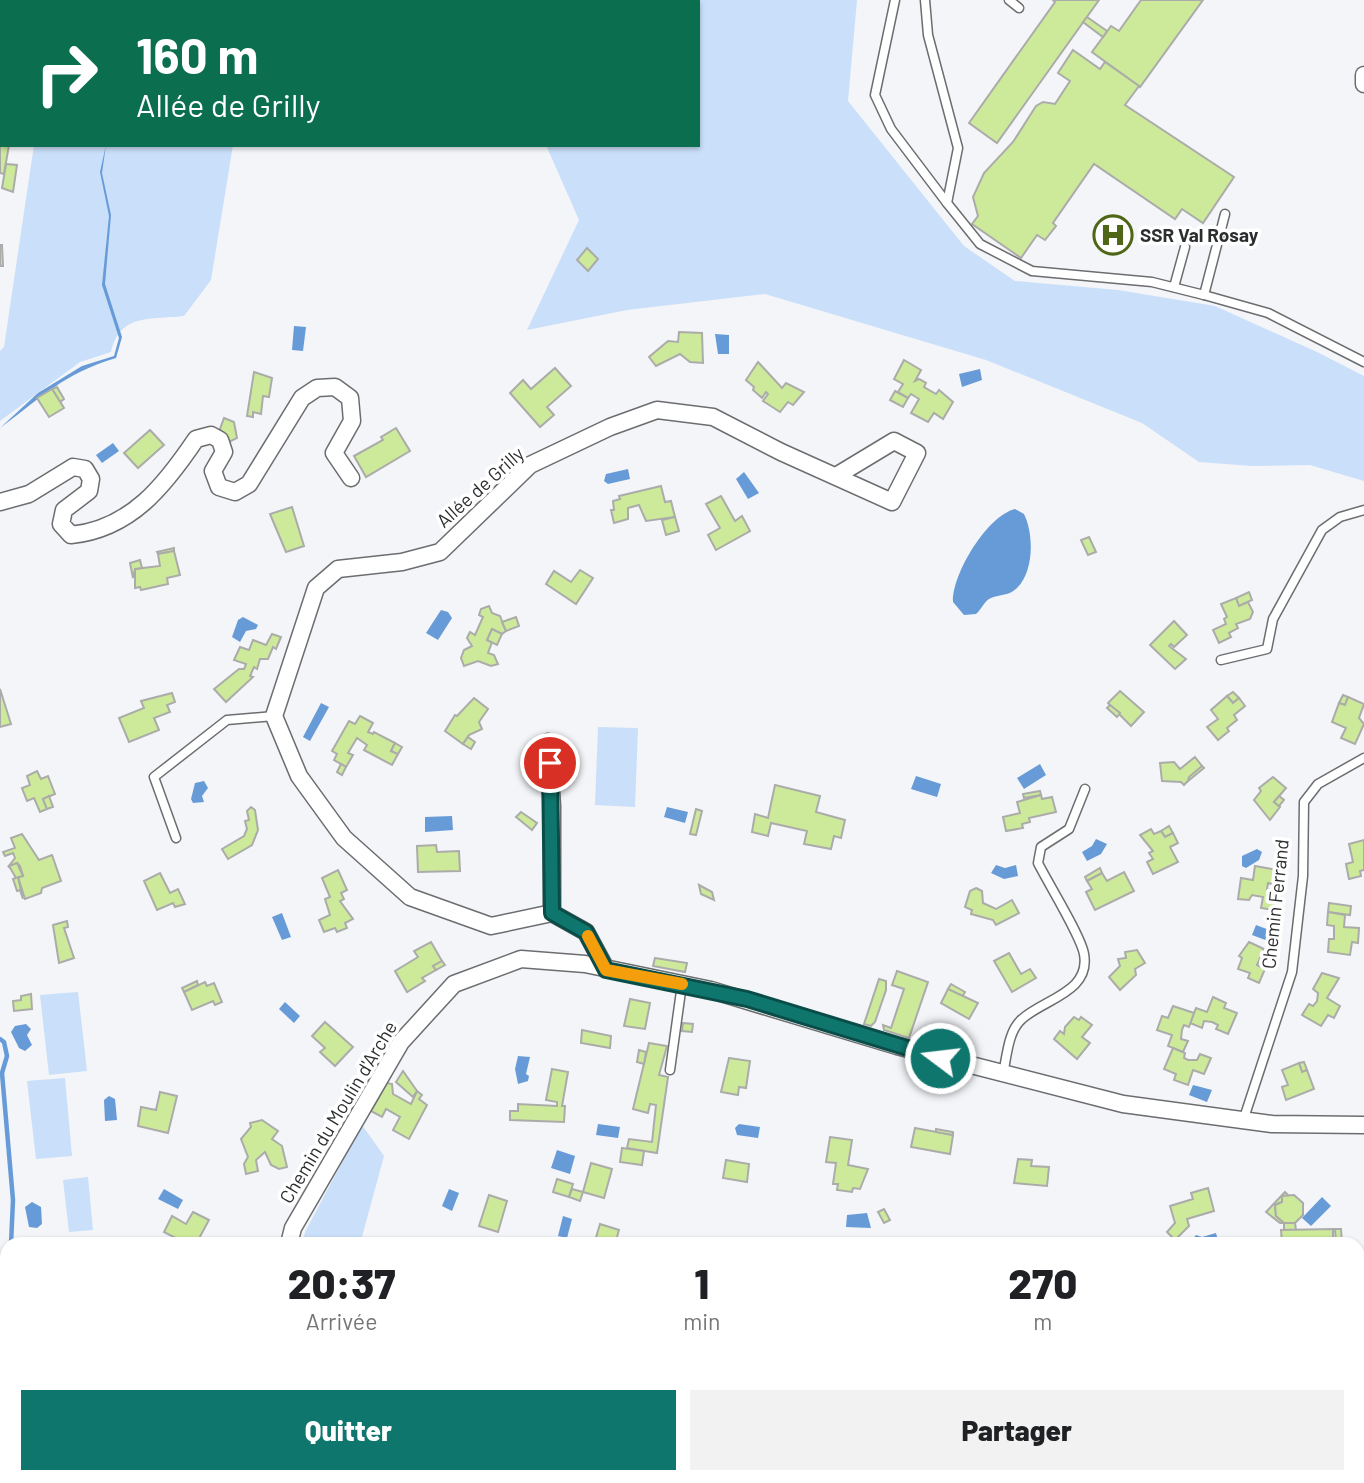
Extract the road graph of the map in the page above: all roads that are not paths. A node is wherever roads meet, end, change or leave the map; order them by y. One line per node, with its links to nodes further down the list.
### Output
1 (895, 0): 7 (lane)
2 (925, 0): 7 (lane)
3 (1009, 0): 4 (lane)
4 (1019, 8)
5 (1364, 75): 6 (street)
6 (1364, 84)
7 (947, 203): 10 (lane)
8 (1225, 214): 11 (lane)
9 (1185, 247): 10 (lane)
10 (1174, 288): 11 (lane)
11 (1205, 295): 12 (lane)
12 (1364, 362)
13 (836, 476): 13 (street, Allée de Grilly); 18 (street, Allée de Grilly)
14 (351, 478): 15 (street)
15 (0, 502)
16 (1364, 510): 17 (lane)
17 (1221, 660)
18 (274, 716): 22 (lane); 23 (street)
19 (548, 742): 23 (street)
20 (1364, 758): 28 (lane, Chemin Ferrand)
21 (1084, 789): 27 (lane)
22 (176, 838)
23 (552, 913): 24 (street)
24 (606, 970): 25 (street, Chemin du Moulin d'Arche); 30 (street, Chemin du Moulin d'Arche)
25 (682, 984): 26 (lane); 27 (street, Chemin du Moulin d'Arche)
26 (670, 1070)
27 (1003, 1074): 28 (street, Chemin du Moulin d'Arche)
28 (1243, 1121): 29 (street, Chemin du Moulin d'Arche)
29 (1364, 1125)
30 (291, 1237)

